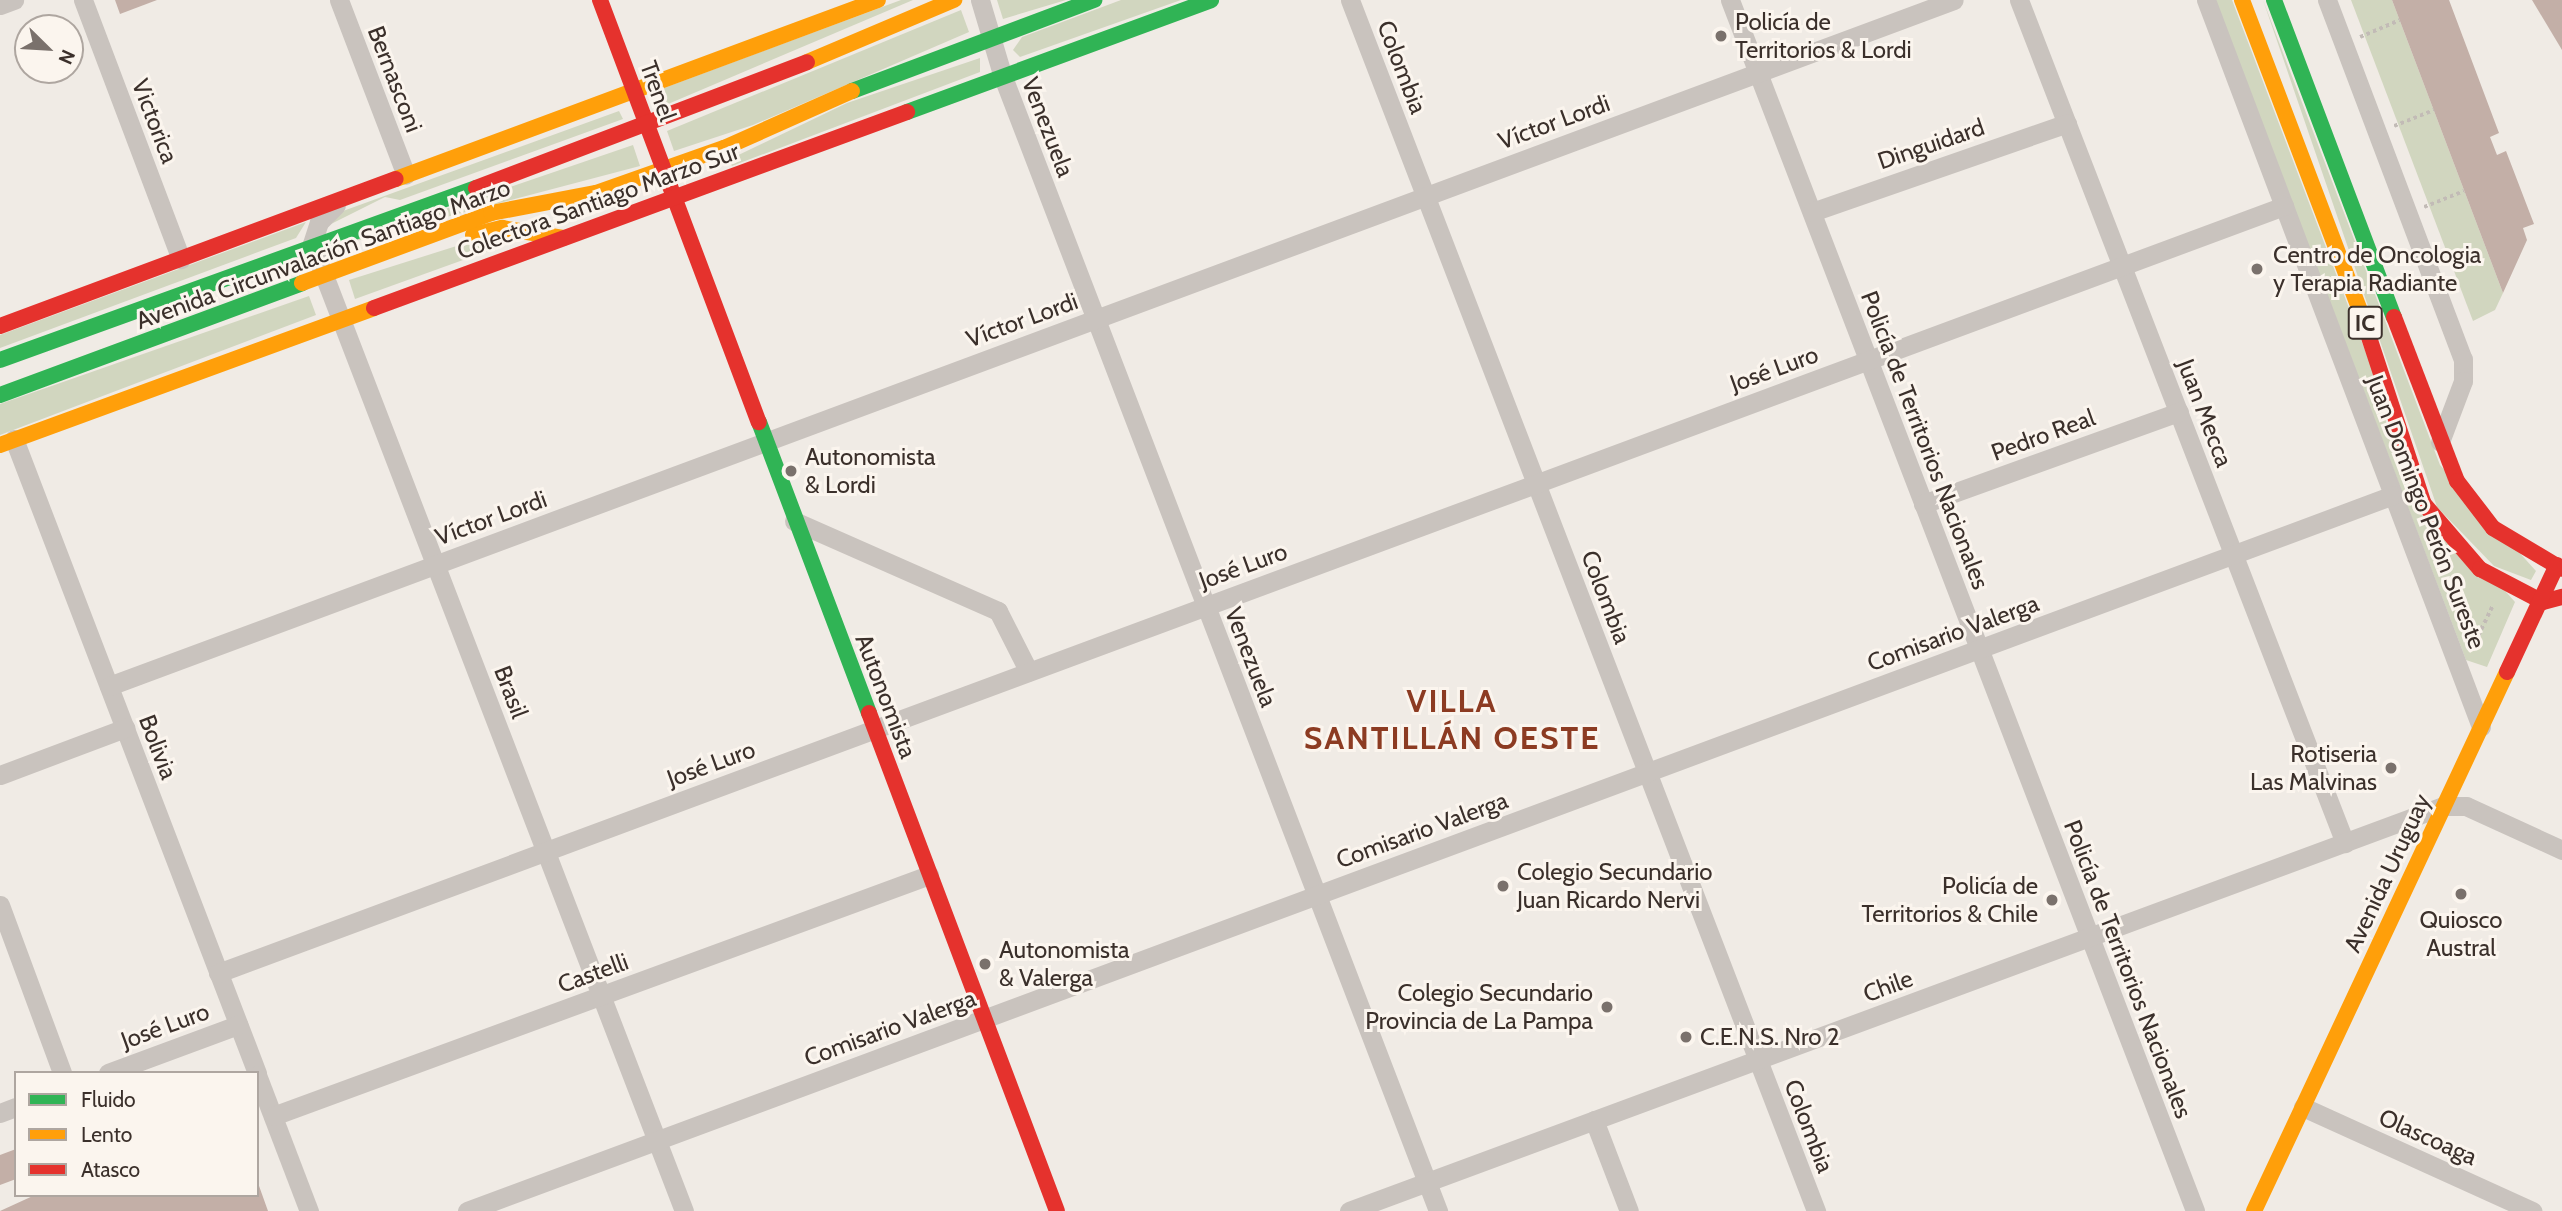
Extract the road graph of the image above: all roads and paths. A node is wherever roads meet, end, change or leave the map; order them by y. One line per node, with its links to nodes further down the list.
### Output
1 (14, 0): 18 (street)
2 (83, 0): 40 (street, Victorica)
3 (339, 0): 30 (street, Bernasconi)
4 (600, 0): 24 (main road, Trenel)
5 (878, 0): 24 (main road)
6 (954, 0): 27 (main road, Avenida Circunvalación Santiago Marzo)
7 (980, 0): 21 (street, Venezuela)
8 (1094, 0): 21 (main road, Avenida Circunvalación Santiago Marzo)
9 (1211, 0): 23 (main road, Colectora Santiago Marzo Sur)
10 (1350, 0): 32 (street, Colombia)
11 (1730, 0): 22 (street, Policía de Territorios Nacionales)
12 (1954, 0): 22 (street, Víctor Lordi)
13 (2019, 0): 26 (street, Juan Mecca)
14 (2206, 0): 35 (street, Juan Domingo Perón Sureste)
15 (2242, 0): 62 (main road, IC)
16 (2274, 0): 53 (main road, IC)
17 (2327, 0): 53 (street)
18 (0, 5)
19 (2400, 20): 20 (path)
20 (2359, 37)
21 (991, 38): 23 (street, Venezuela); 29 (main road, Avenida Circunvalación Santiago Marzo)
22 (1758, 73): 32 (street, Víctor Lordi); 37 (street, Policía de Territorios Nacionales)
23 (1003, 77): 33 (main road, Colectora Santiago Marzo Sur); 45 (street, Venezuela)
24 (634, 91): 27 (main road, Trenel); 30 (main road)
25 (2434, 110): 28 (path)
26 (2067, 123): 37 (street, Dinguidard); 42 (street, Juan Mecca)
27 (647, 127): 29 (main road, Trenel); 39 (main road, Avenida Circunvalación Santiago Marzo)
28 (2393, 127)
29 (662, 170): 33 (main road, Trenel); 41 (main road, Avenida Circunvalación Santiago Marzo)
30 (406, 175): 34 (main road)
31 (2464, 191): 36 (path)
32 (1425, 196): 45 (street, Víctor Lordi); 54 (street, Colombia)
33 (672, 198): 38 (main road, Colectora Santiago Marzo Sur); 52 (main road, Autonomista)
34 (342, 199): 39 (street); 40 (main road)
35 (2284, 206): 42 (street, José Luro); 55 (street, Juan Domingo Perón Sureste)
36 (2424, 207)
37 (1812, 212): 48 (street, Policía de Territorios Nacionales)
38 (564, 238): 41 (main road); 44 (main road, Colectora Santiago Marzo Sur)
39 (312, 244): 43 (street, Brasil); 47 (main road, Avenida Circunvalación Santiago Marzo)
40 (181, 258): 46 (main road)
41 (354, 264): 43 (main road, Avenida Circunvalación Santiago Marzo)
42 (2122, 266): 48 (street, José Luro); 50 (street, Juan Mecca)
43 (324, 275): 44 (street, Brasil); 49 (main road, Avenida Circunvalación Santiago Marzo)
44 (341, 319): 51 (main road, Colectora Santiago Marzo Sur); 60 (street, Brasil)
45 (1096, 319): 52 (street, Víctor Lordi); 64 (street, Venezuela)
46 (0, 326)
47 (0, 360)
48 (1868, 360): 54 (street, José Luro); 56 (street, Policía de Territorios Nacionales)
49 (0, 395)
50 (2179, 412): 56 (street, Pedro Real); 58 (street, Juan Mecca)
51 (7, 442): 68 (street, Bolivia)
52 (765, 442): 57 (main road, Autonomista); 60 (street, Víctor Lordi)
53 (2440, 442): 59 (main road, IC)
54 (1536, 484): 64 (street, José Luro); 72 (street, Colombia)
55 (2393, 495): 58 (street, Comisario Valerga); 69 (street, Juan Domingo Perón Sureste)
56 (1923, 504): 65 (street, Policía de Territorios Nacionales)
57 (794, 521): 67 (street); 71 (main road, Autonomista)
58 (2234, 555): 65 (street, Comisario Valerga); 77 (street, Juan Mecca)
59 (2560, 563): 62 (main road, Avenida Uruguay)
60 (435, 565): 68 (street, Víctor Lordi); 79 (street, Brasil)
61 (2500, 592): 66 (path)
62 (2540, 601): 63 (main road); 69 (main road, Avenida Uruguay)
63 (2560, 603)
64 (1206, 606): 67 (street, José Luro); 81 (street, Venezuela)
65 (1979, 649): 72 (street, Comisario Valerga); 83 (street, Policía de Territorios Nacionales)
66 (2466, 660)
67 (1029, 672): 71 (street, José Luro)
68 (109, 686): 70 (street, Bolivia)
69 (2481, 727): 75 (main road, Avenida Uruguay)
70 (125, 728): 73 (street); 84 (street, Bolivia)
71 (874, 730): 79 (street, José Luro); 80 (main road, Autonomista)
72 (1647, 773): 81 (street, Comisario Valerga); 88 (street, Colombia)
73 (0, 775)
74 (2470, 797): 75 (street); 76 (main road, Avenida Uruguay); 78 (street)
75 (2443, 806): 77 (street, Chile); 94 (main road, Avenida Uruguay)
76 (2456, 827)
77 (2345, 843): 83 (street, Chile)
78 (2562, 850)
79 (545, 851): 84 (street, José Luro); 85 (street, Brasil)
80 (929, 875): 85 (street, Castelli); 86 (main road, Autonomista)
81 (1317, 895): 86 (street, Comisario Valerga); 99 (street, Venezuela)
82 (0, 905): 89 (street)
83 (2090, 937): 88 (street, Chile); 108 (street, Policía de Territorios Nacionales)
84 (218, 973): 87 (street, Bolivia)
85 (601, 996): 95 (street, Castelli); 98 (street, Brasil)
86 (984, 1019): 98 (street, Comisario Valerga); 103 (main road, Autonomista)
87 (238, 1025): 90 (street, José Luro); 91 (street, Bolivia)
88 (1758, 1060): 96 (street, Chile); 107 (street, Colombia)
89 (61, 1071)
90 (113, 1071)
91 (256, 1071)
92 (259, 1079): 95 (street, Bolivia)
93 (2331, 1094): 97 (main road)
94 (2302, 1107): 97 (street, Olascoaga); 109 (main road, Avenida Uruguay)
95 (273, 1116): 100 (street, Bolivia)
96 (1594, 1120): 99 (street, Chile); 106 (street)
97 (2318, 1121): 110 (street, Olascoaga)
98 (657, 1140): 101 (street, Comisario Valerga); 102 (street, Brasil)
99 (1427, 1182): 104 (street, Chile); 105 (street, Venezuela)
100 (309, 1211)
101 (467, 1211)
102 (684, 1211)
103 (1057, 1211)
104 (1349, 1211)
105 (1438, 1211)
106 (1629, 1211)
107 (1816, 1211)
108 (2194, 1211)
109 (2254, 1211)
110 (2532, 1211)

